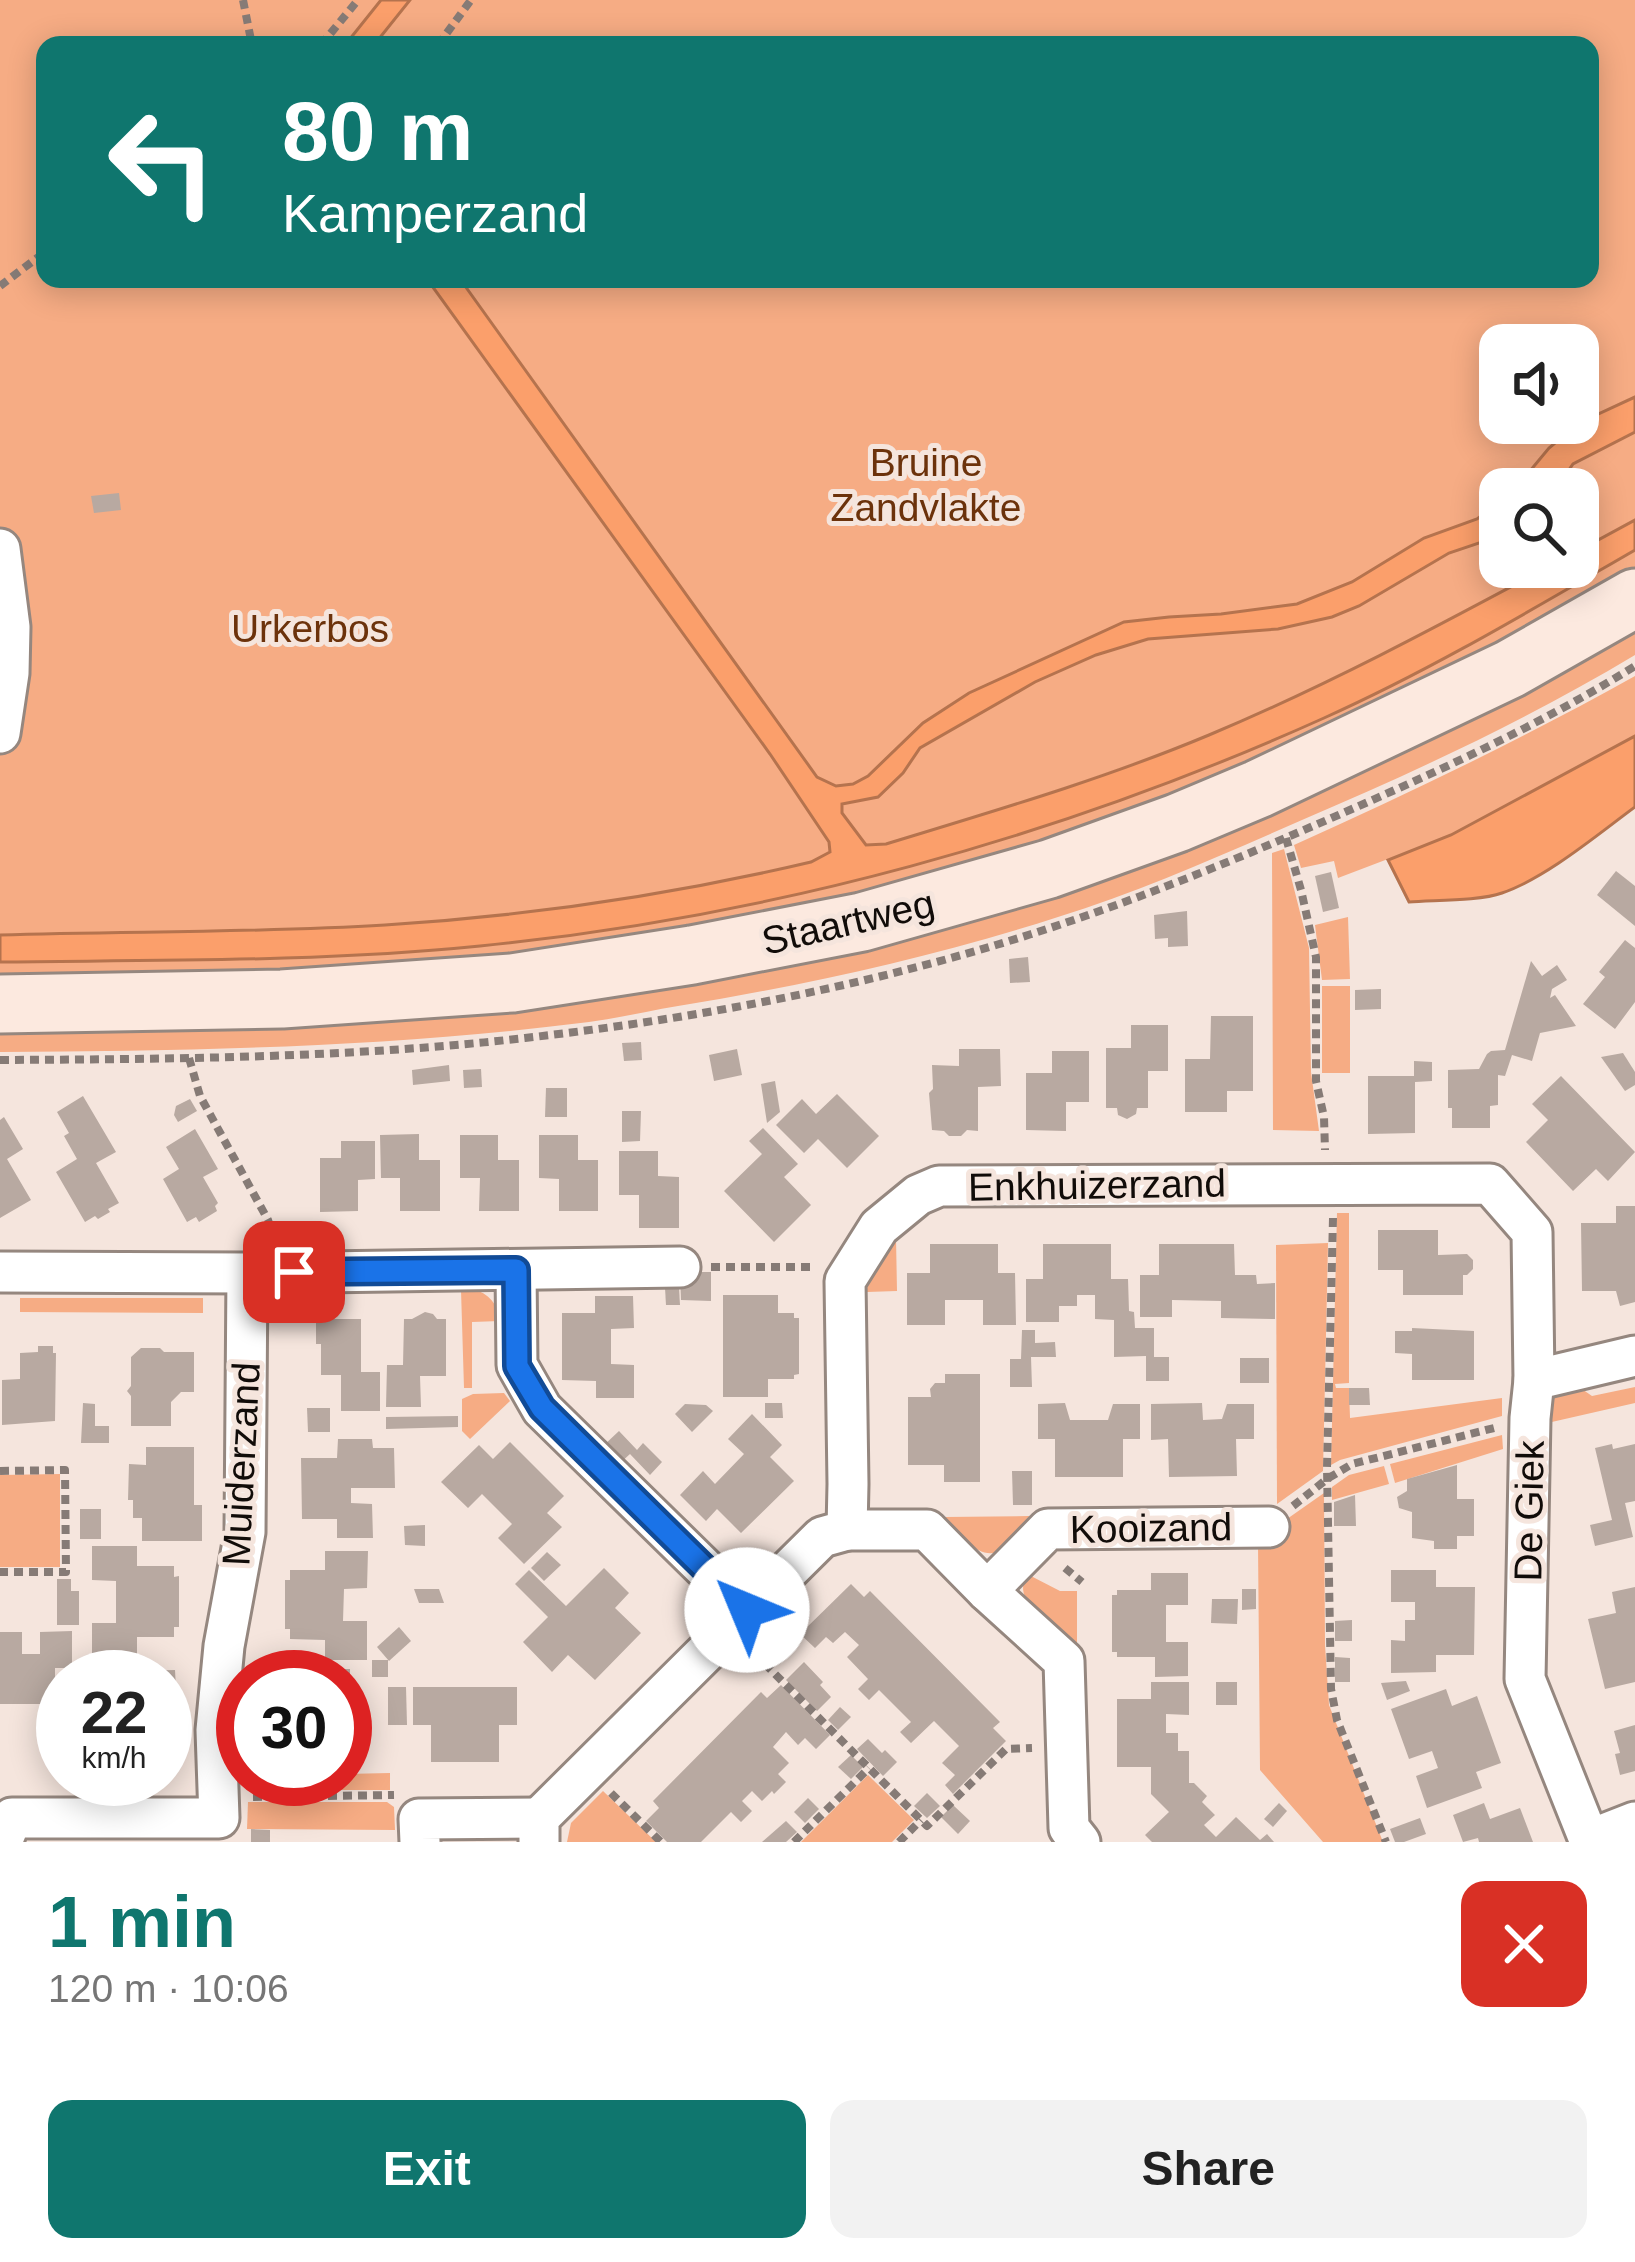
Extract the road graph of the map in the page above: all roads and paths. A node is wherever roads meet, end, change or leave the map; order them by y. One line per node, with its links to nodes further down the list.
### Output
1 (243, 0): 4 (path)
2 (358, 0): 5 (path)
3 (471, 0): 6 (path)
4 (250, 36)
5 (328, 36)
6 (445, 36)
7 (36, 259): 8 (path)
8 (0, 286)
9 (0, 549): 11 (street)
10 (1635, 598): 13 (main road, Staartweg)
11 (0, 733)
12 (1286, 838): 15 (path)
13 (0, 1004)
14 (189, 1058): 21 (path)
15 (1332, 1183): 16 (street, Enkhuizerzand); 17 (street, Enkhuizerzand); 25 (path)
16 (1490, 1184): 23 (street, De Giek)
17 (854, 1266): 18 (path); 27 (street, Enkhuizerzand)
18 (680, 1268): 19 (street)
19 (516, 1270): 21 (street); 30 (street)
20 (0, 1272): 21 (street)
21 (262, 1272): 31 (street, Muiderzand)
22 (1635, 1356): 23 (street)
23 (1532, 1399): 25 (path); 41 (street, De Giek)
24 (0, 1471): 28 (path)
25 (1328, 1479): 26 (path); 47 (path)
26 (1269, 1526): 29 (street, Kooizand)
27 (847, 1530): 29 (street); 30 (street)
28 (0, 1572)
29 (987, 1592): 46 (street)
30 (738, 1619): 33 (path); 34 (street)
31 (224, 1650)
32 (1039, 1748): 37 (path)
33 (869, 1768): 37 (path); 44 (path)
34 (586, 1769): 40 (street); 43 (path)
35 (372, 1795): 39 (path)
36 (219, 1806): 42 (street)
37 (921, 1820): 45 (path)
38 (1635, 1822): 41 (street)
39 (419, 1830): 40 (street)
40 (539, 1830)
41 (1590, 1841)
42 (2, 1842)
43 (662, 1842)
44 (794, 1842)
45 (899, 1842)
46 (1080, 1842)
47 (1386, 1842)

